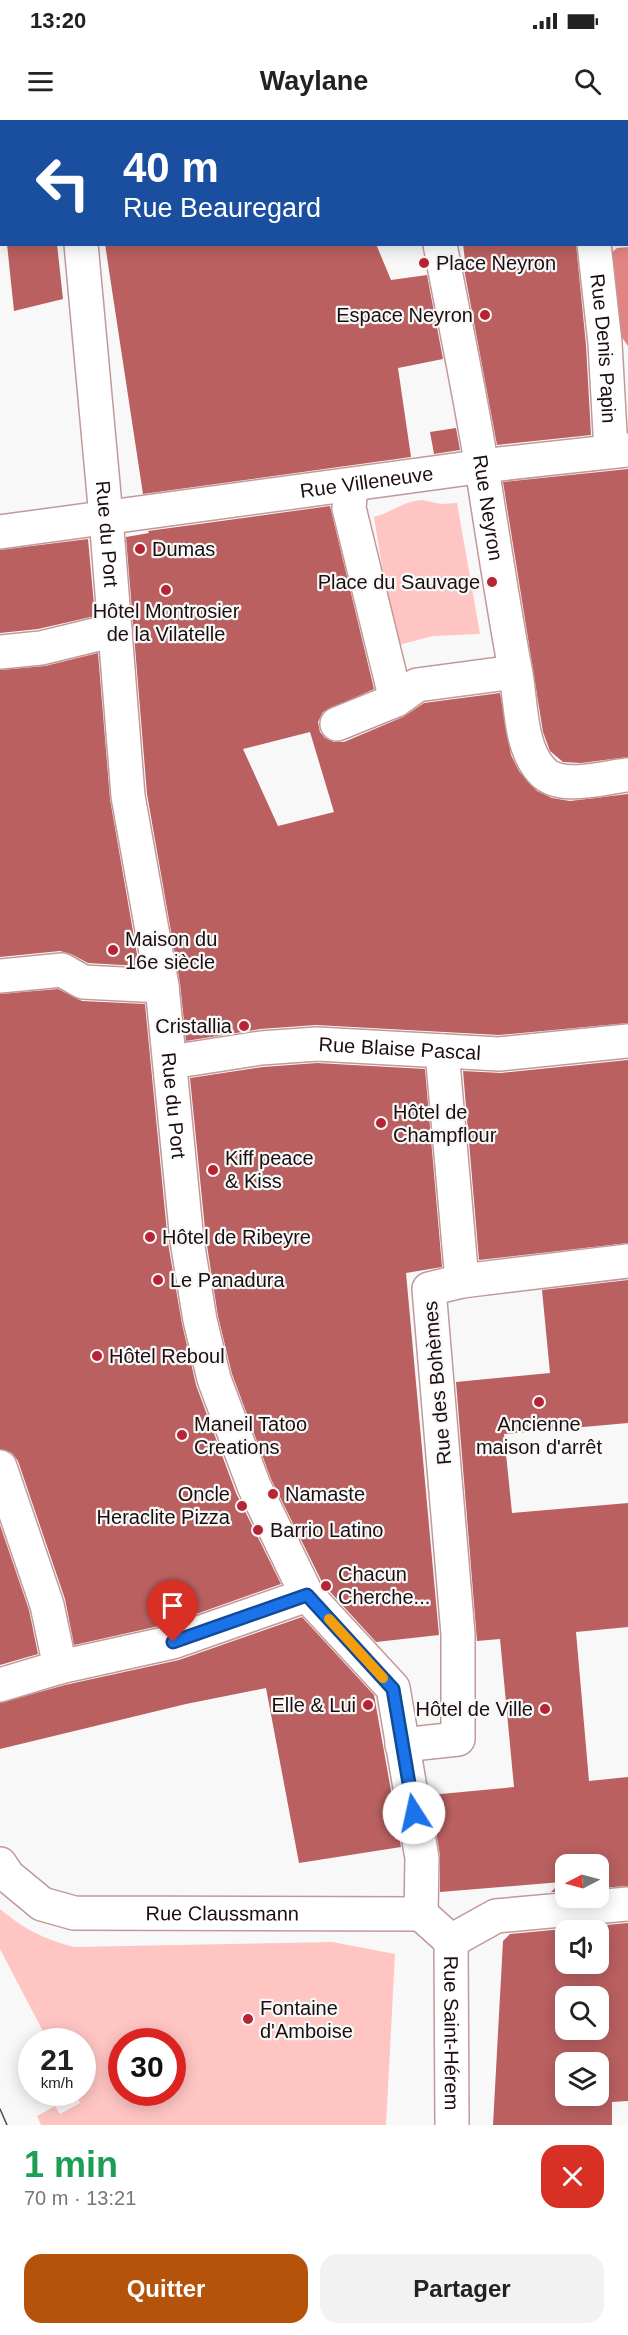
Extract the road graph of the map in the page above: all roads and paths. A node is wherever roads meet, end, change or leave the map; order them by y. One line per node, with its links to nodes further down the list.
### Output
1 (81, 246): 7 (street, Rue du Port)
2 (440, 246): 5 (street, Rue Neyron)
3 (594, 246): 4 (street, Rue Denis Papin)
4 (620, 451): 5 (street, Rue Villeneuve)
5 (482, 466): 6 (street, Rue Villeneuve); 11 (street, Rue Neyron)
6 (351, 485): 7 (street, Rue Villeneuve); 12 (street)
7 (106, 517): 8 (street, Rue Villeneuve); 9 (street, Rue du Port)
8 (0, 532)
9 (115, 630): 10 (street); 16 (street, Rue du Port)
10 (0, 652)
11 (515, 672): 12 (street); 14 (street, Rue Neyron)
12 (396, 700): 13 (street)
13 (337, 724)
14 (628, 775)
15 (0, 976): 16 (street)
16 (162, 986): 19 (street, Rue du Port)
17 (628, 1041): 18 (street, Rue Blaise Pascal)
18 (442, 1051): 19 (street, Rue Blaise Pascal); 21 (street, Rue des Bohèmes)
19 (171, 1062): 23 (street, Rue du Port)
20 (628, 1261): 21 (street)
21 (462, 1281): 26 (street, Rue des Bohèmes)
22 (0, 1467): 24 (street)
23 (307, 1595): 24 (street); 26 (street, Rue du Port)
24 (60, 1667): 25 (street)
25 (0, 1685)
26 (402, 1745): 29 (street, Rue du Port)
27 (0, 1864): 29 (street, Rue Claussmann)
28 (628, 1904): 30 (street)
29 (421, 1914): 30 (street)
30 (452, 1941): 31 (street, Rue Saint-Hérem)
31 (452, 2125)

